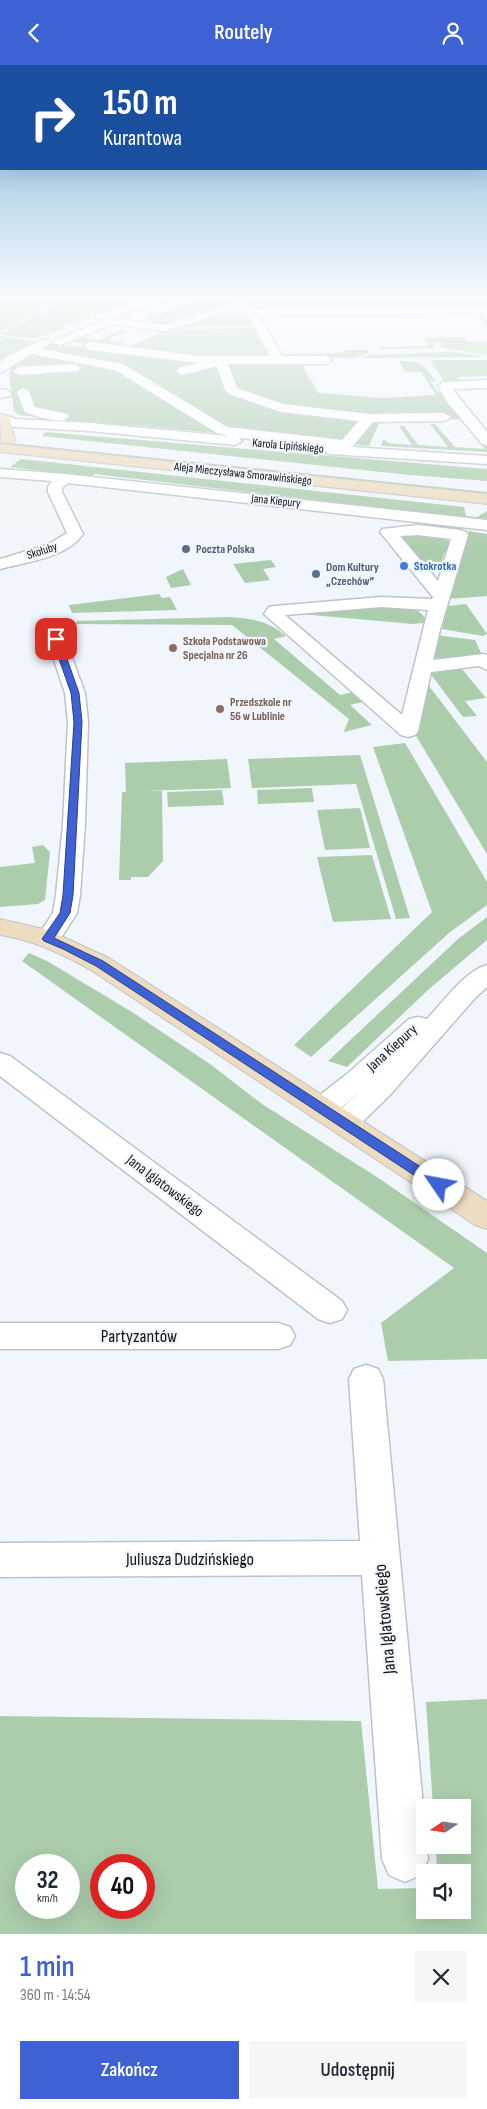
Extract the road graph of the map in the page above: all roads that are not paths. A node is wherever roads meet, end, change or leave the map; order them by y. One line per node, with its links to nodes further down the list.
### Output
1 (144, 382): 13 (street)
2 (229, 382): 7 (street)
3 (441, 382): 14 (street)
4 (459, 382): 5 (street)
5 (487, 384)
6 (216, 386): 7 (street)
7 (232, 390): 11 (street)
8 (22, 391): 13 (street)
9 (2, 393): 12 (street)
10 (444, 417): 11 (street)
11 (369, 418): 13 (street)
12 (1, 419): 13 (street, Karola Lipińskiego); 15 (main road)
13 (227, 434): 16 (street, Karola Lipińskiego)
14 (487, 441)
15 (4, 446): 20 (main road, Aleja Mieczysława Smorawińskiego); 21 (main road, Aleja Mieczysława Smorawińskiego)
16 (487, 460)
17 (0, 467): 19 (street, Jana Kiepury)
18 (0, 473): 19 (street, Jana Kiepury)
19 (65, 478): 22 (street, Jana Kiepury); 23 (street, Skołuby)
20 (487, 490)
21 (487, 499)
22 (487, 525)
23 (0, 564)
24 (440, 601): 24 (street); 27 (street); 27 (street)
25 (56, 639): 29 (street)
26 (485, 662): 27 (street)
27 (422, 667)
28 (0, 927): 29 (main road)
29 (48, 939): 32 (main road)
30 (487, 973): 32 (street, Jana Kiepury)
31 (0, 1062): 34 (street, Jana Iglatowskiego)
32 (333, 1116): 33 (main road)
33 (487, 1217)
34 (330, 1310)
35 (0, 1336): 36 (street, Partyzantów)
36 (278, 1336)
37 (366, 1379): 38 (street, Jana Iglatowskiego)
38 (380, 1558): 39 (street, Juliusza Dudzińskiego); 40 (street, Jana Iglatowskiego)
39 (0, 1560)
40 (405, 1859)

